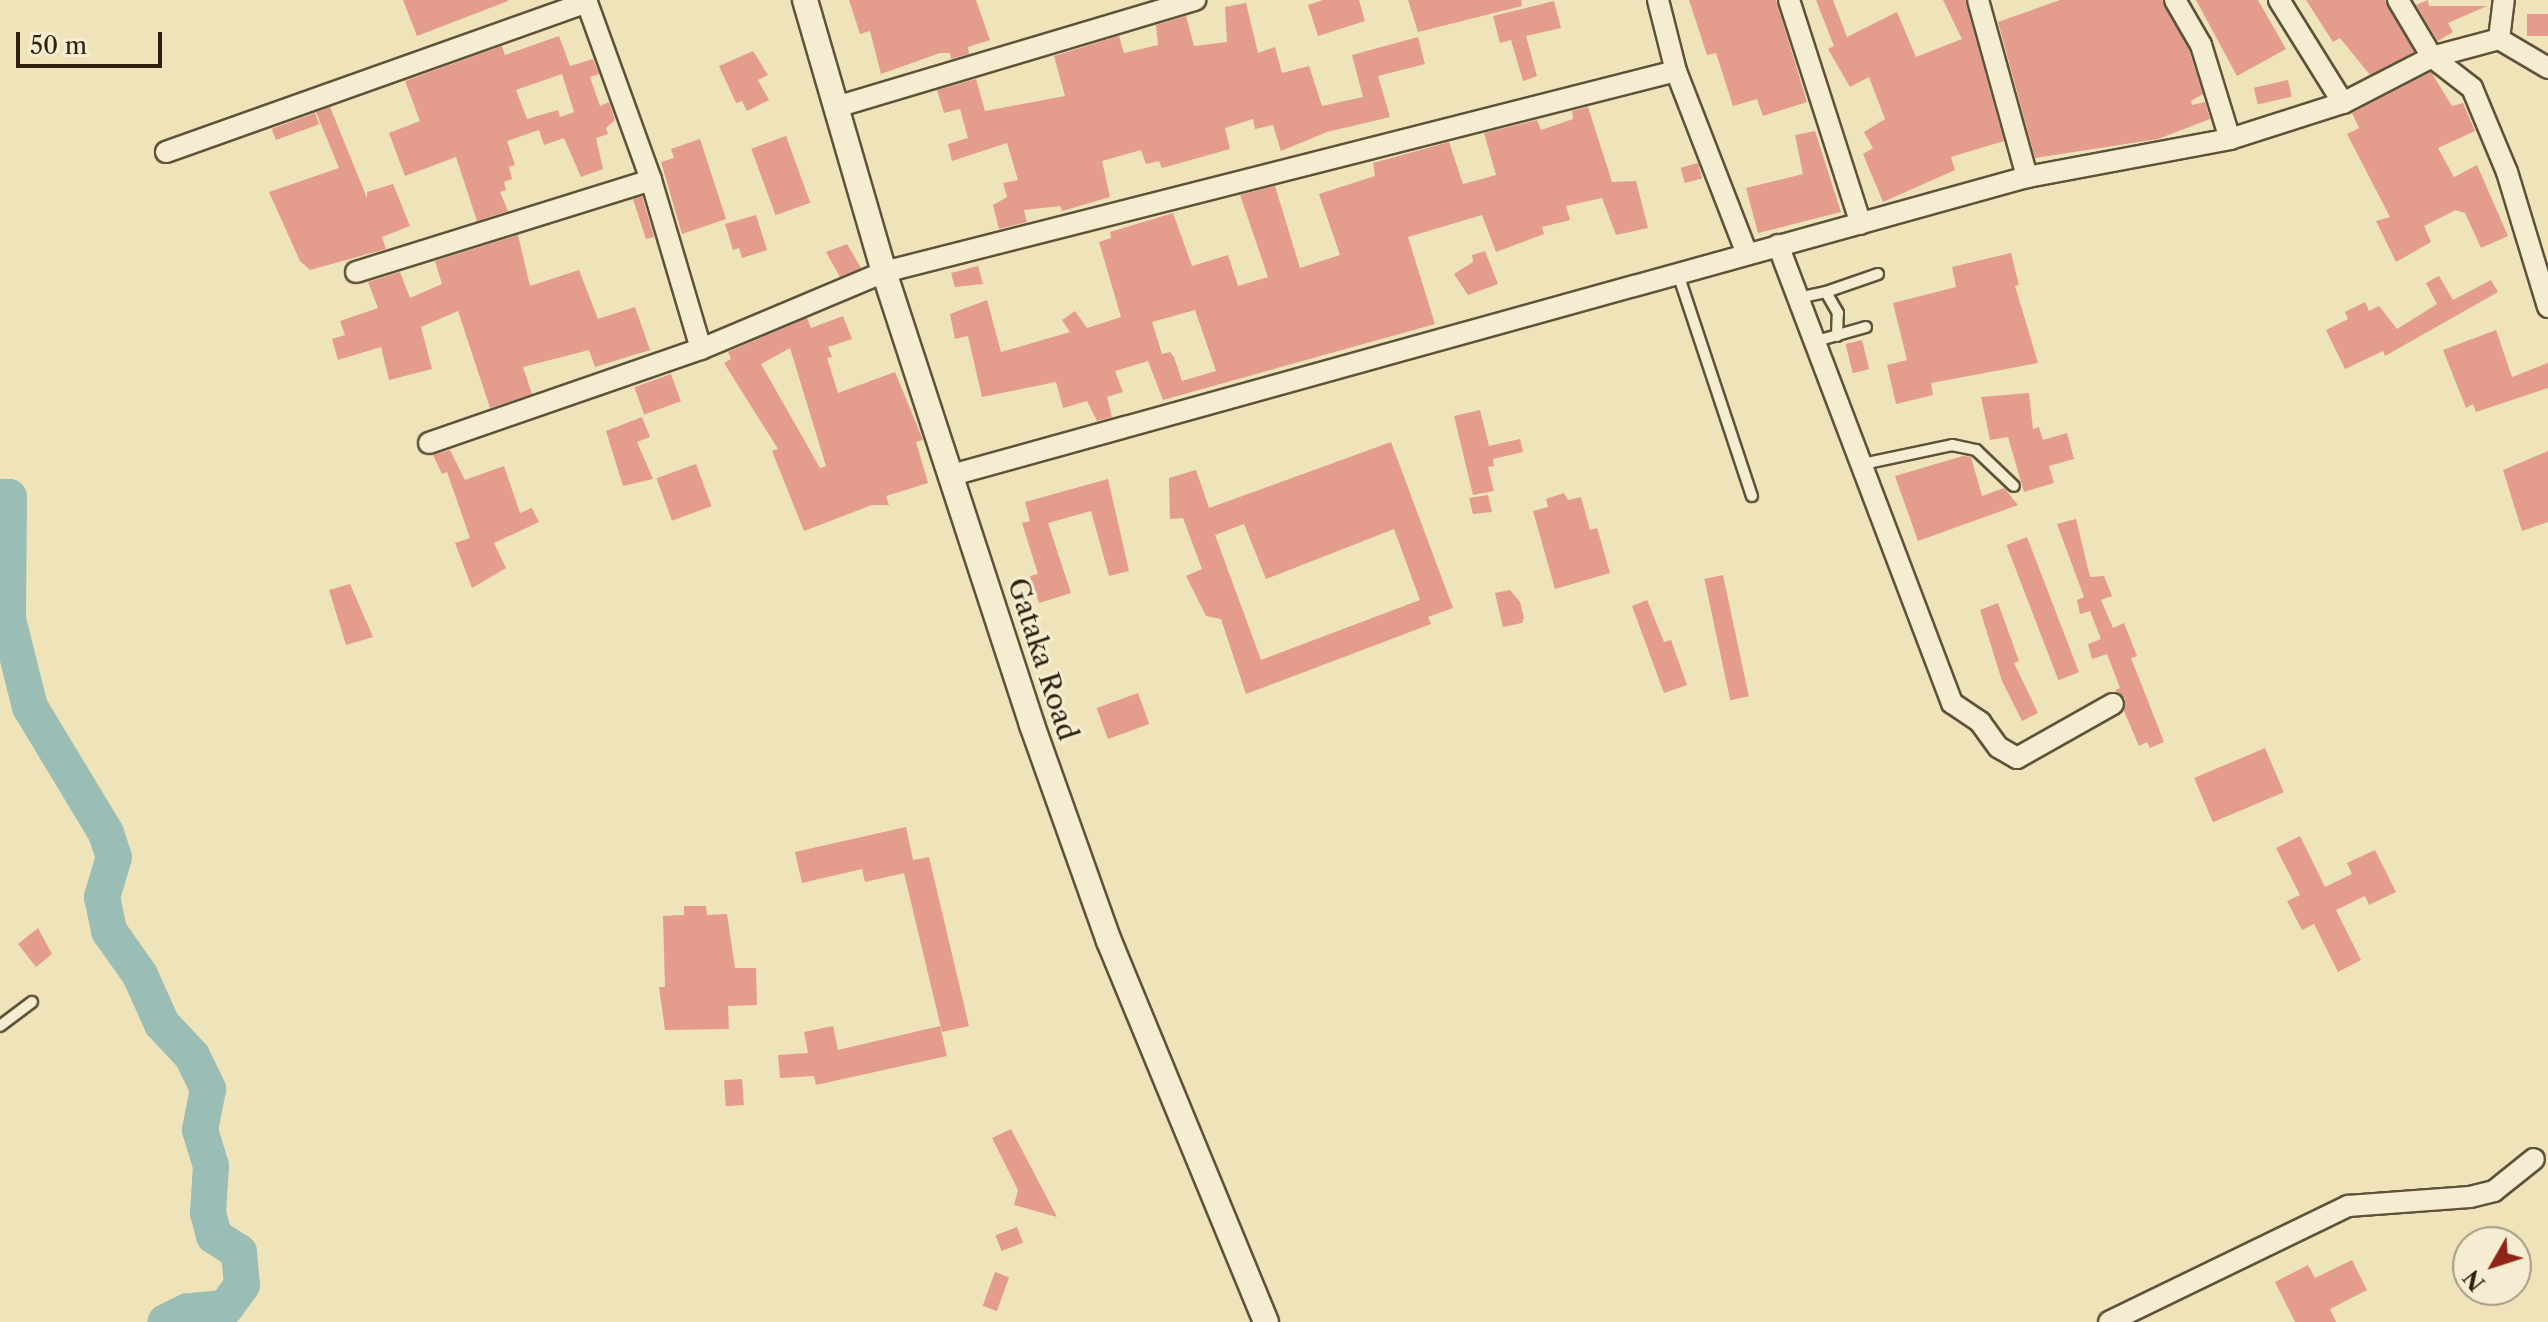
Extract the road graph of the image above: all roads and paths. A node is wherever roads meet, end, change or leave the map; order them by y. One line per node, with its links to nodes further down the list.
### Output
1 (805, 0): 16 (street, Gataka Road)
2 (1195, 0): 16 (street)
3 (1658, 0): 14 (street)
4 (1789, 0): 21 (street)
5 (1978, 0): 19 (street)
6 (2175, 0): 17 (street)
7 (2279, 0): 15 (street)
8 (2398, 0): 12 (street)
9 (2504, 0): 11 (street)
10 (587, 1): 18 (street); 20 (street)
11 (2499, 39): 12 (street); 13 (street)
12 (2432, 57): 15 (street); 30 (street)
13 (2548, 68)
14 (1676, 71): 23 (street); 25 (street)
15 (2343, 103): 17 (street)
16 (836, 107): 25 (street, Gataka Road)
17 (2230, 139): 19 (street)
18 (166, 152)
19 (2027, 177): 21 (street)
20 (651, 180): 24 (street); 34 (street)
21 (1861, 224): 22 (street)
22 (1778, 245): 23 (street); 29 (street)
23 (1747, 254): 26 (street)
24 (356, 272)
25 (884, 272): 34 (street); 37 (street, Gataka Road)
26 (1678, 274): 37 (street); 39 (lane)
27 (1878, 274): 28 (lane)
28 (1826, 292): 29 (lane); 32 (lane)
29 (1798, 298): 33 (street)
30 (2548, 307)
31 (1866, 327): 32 (lane)
32 (1837, 336): 33 (lane)
33 (1813, 342): 36 (street)
34 (701, 349): 35 (street)
35 (429, 443)
36 (1858, 465): 38 (lane); 40 (street)
37 (952, 475): 44 (street, Gataka Road)
38 (2014, 486)
39 (1752, 496)
40 (2113, 704)
41 (32, 1002): 42 (lane)
42 (0, 1026)
43 (2534, 1159): 45 (street)
44 (1266, 1322)
45 (2109, 1322)

